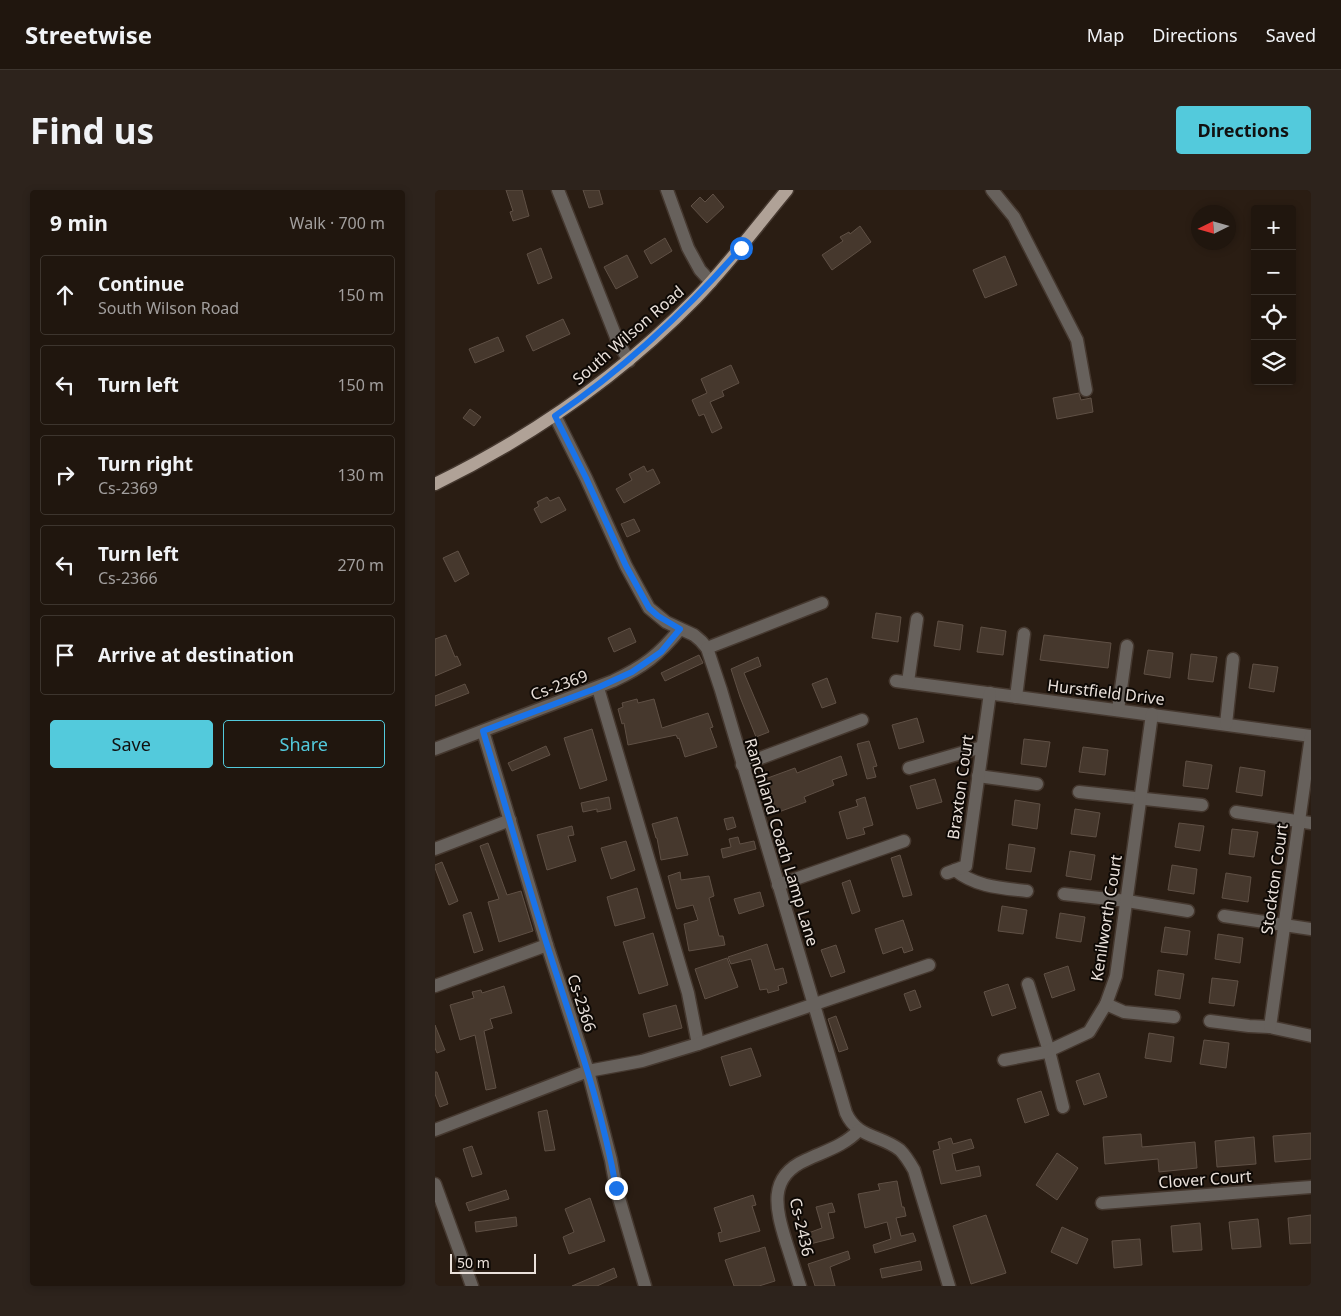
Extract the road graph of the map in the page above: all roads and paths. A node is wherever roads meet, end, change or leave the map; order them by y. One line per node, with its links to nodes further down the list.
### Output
1 (558, 190): 6 (street)
2 (667, 190): 5 (street)
3 (787, 190): 5 (main road, South Wilson Road)
4 (992, 190): 7 (street)
5 (711, 282): 6 (main road, South Wilson Road)
6 (629, 361): 8 (main road, South Wilson Road)
7 (1087, 390)
8 (555, 416): 9 (main road, South Wilson Road); 12 (street)
9 (435, 484)
10 (823, 604): 15 (street)
11 (917, 619): 18 (street, Hurstfield Drive)
12 (680, 629): 15 (street); 17 (street, Cs-2369)
13 (1024, 634): 19 (street)
14 (1127, 646): 20 (street)
15 (707, 648): 28 (street, Ranchland Coach Lamp Lane)
16 (1233, 659): 23 (street)
17 (597, 688): 24 (street, Cs-2369); 58 (street)
18 (990, 693): 19 (street, Hurstfield Drive); 26 (street, Braxton Court)
19 (1016, 697): 20 (street, Hurstfield Drive)
20 (1118, 710): 21 (street, Hurstfield Drive)
21 (1151, 714): 23 (street, Hurstfield Drive); 33 (street, Kenilworth Court)
22 (863, 720): 28 (street)
23 (1226, 724): 25 (street, Hurstfield Drive)
24 (483, 731): 27 (street, Cs-2369); 36 (street, Cs-2366)
25 (1311, 736): 37 (street, Stockton Court)
26 (982, 747): 29 (street); 30 (street, Braxton Court)
27 (435, 749)
28 (742, 765): 40 (street, Ranchland Coach Lamp Lane)
29 (909, 768)
30 (978, 776): 31 (street); 41 (street, Braxton Court)
31 (1037, 784)
32 (1079, 792): 33 (street)
33 (1140, 799): 34 (street); 43 (street, Kenilworth Court)
34 (1202, 805)
35 (1237, 812): 37 (street)
36 (510, 820): 39 (street); 48 (street, Cs-2366)
37 (1305, 822): 46 (street, Stockton Court)
38 (904, 840): 40 (street)
39 (435, 849)
40 (779, 885): 53 (street, Ranchland Coach Lamp Lane)
41 (1027, 891)
42 (1064, 894): 43 (street)
43 (1127, 901): 44 (street); 52 (street, Kenilworth Court)
44 (1188, 911)
45 (1224, 916): 46 (street)
46 (1284, 926): 47 (street); 56 (street, Stockton Court)
47 (1311, 929)
48 (547, 945): 51 (street); 61 (street, Cs-2366)
49 (929, 965): 53 (street)
50 (1028, 984): 59 (street)
51 (435, 986)
52 (1106, 1004): 54 (street); 59 (street, Kenilworth Court)
53 (814, 1005): 58 (street); 64 (street, Ranchland Coach Lamp Lane)
54 (1174, 1017)
55 (1210, 1021): 56 (street)
56 (1270, 1027): 57 (street)
57 (1311, 1036)
58 (699, 1044): 61 (street)
59 (1049, 1051): 60 (street, Kenilworth Court); 62 (street)
60 (1004, 1060)
61 (588, 1071): 63 (street); 69 (street, Cs-2366)
62 (1063, 1107)
63 (435, 1130)
64 (859, 1130): 70 (street, Cs-2436); 71 (street, Ranchland Coach Lamp Lane)
65 (435, 1184): 68 (street)
66 (1311, 1187): 67 (street, Clover Court)
67 (1102, 1203)
68 (472, 1286)
69 (645, 1286)
70 (800, 1286)
71 (949, 1286)

